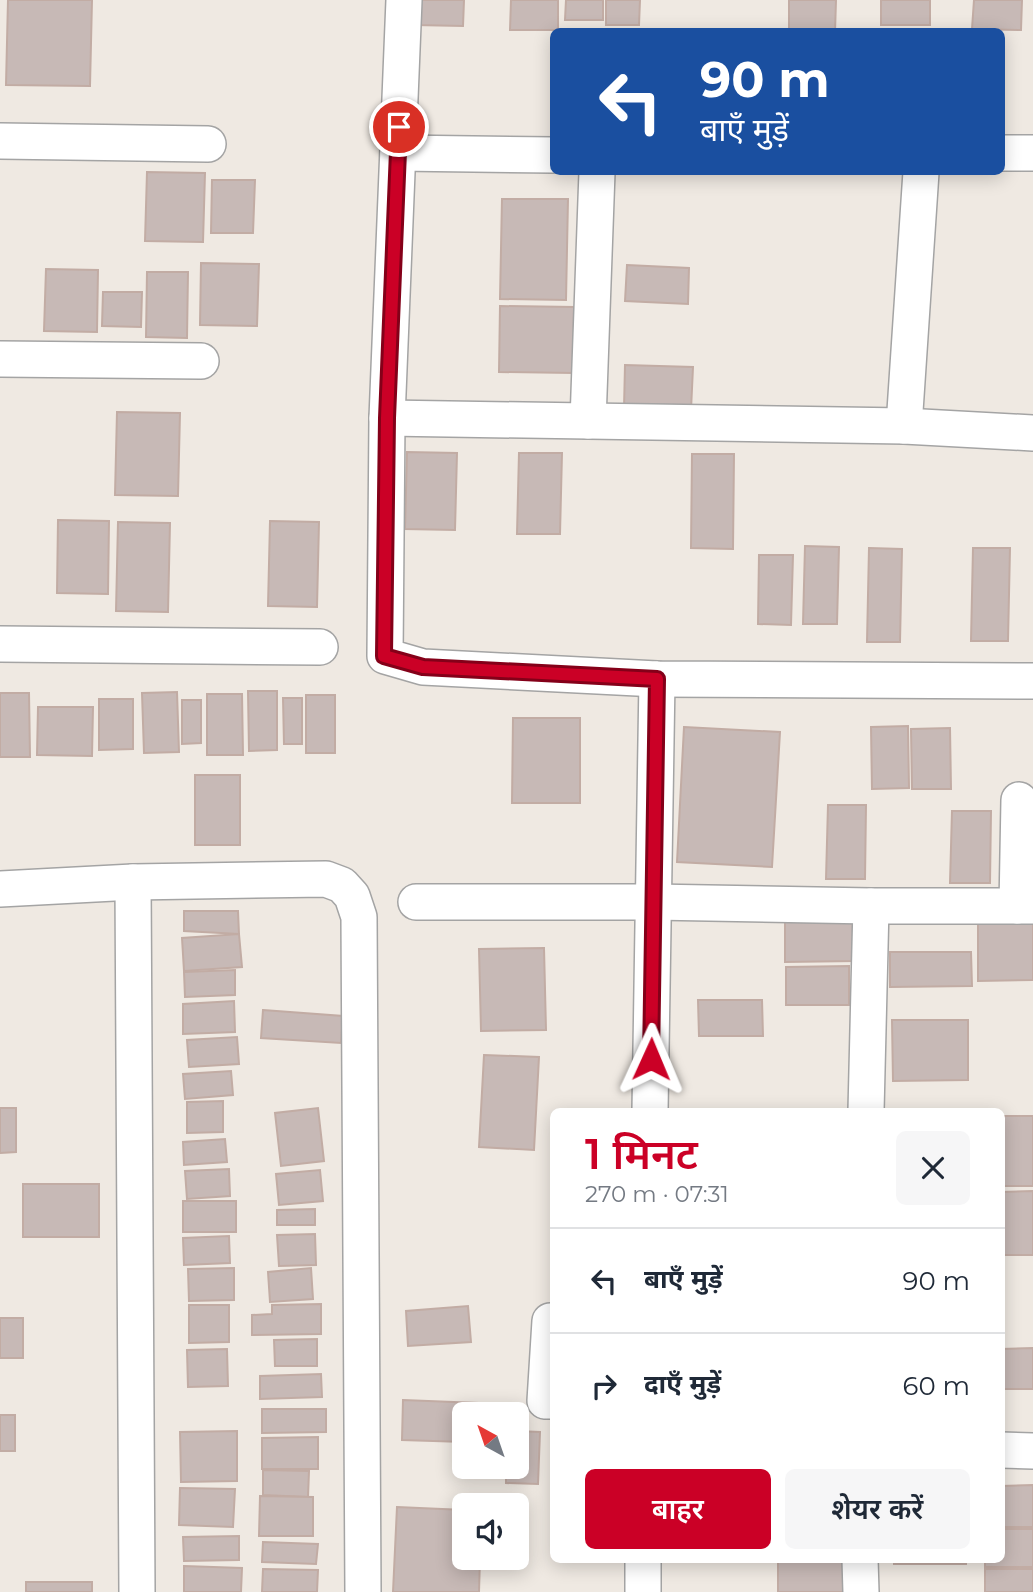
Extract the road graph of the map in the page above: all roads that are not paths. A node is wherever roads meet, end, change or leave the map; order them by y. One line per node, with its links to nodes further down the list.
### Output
1 (404, 0): 4 (street)
2 (0, 141): 3 (street)
3 (208, 144)
4 (398, 153): 7 (street); 12 (street)
5 (1005, 153): 6 (street)
6 (1033, 153)
7 (550, 155)
8 (597, 175): 13 (street)
9 (921, 175): 14 (street)
10 (0, 359): 11 (street)
11 (201, 361)
12 (387, 418): 13 (street); 18 (street)
13 (587, 421): 14 (street)
14 (904, 426): 15 (street)
15 (1033, 433)
16 (0, 644): 17 (street)
17 (320, 646)
18 (657, 679): 19 (street); 24 (street)
19 (1033, 681)
20 (1019, 800): 26 (street)
21 (133, 882): 22 (street); 35 (street); 36 (street)
22 (0, 889)
23 (416, 902): 24 (street)
24 (653, 902): 25 (street); 27 (street)
25 (871, 906): 26 (street); 28 (street)
26 (1025, 906)
27 (650, 1108)
28 (866, 1108)
29 (550, 1321): 30 (street)
30 (550, 1401)
31 (1005, 1450): 32 (street)
32 (1033, 1451)
33 (643, 1563): 37 (street)
34 (860, 1563): 38 (street)
35 (137, 1592)
36 (363, 1592)
37 (643, 1592)
38 (861, 1592)

